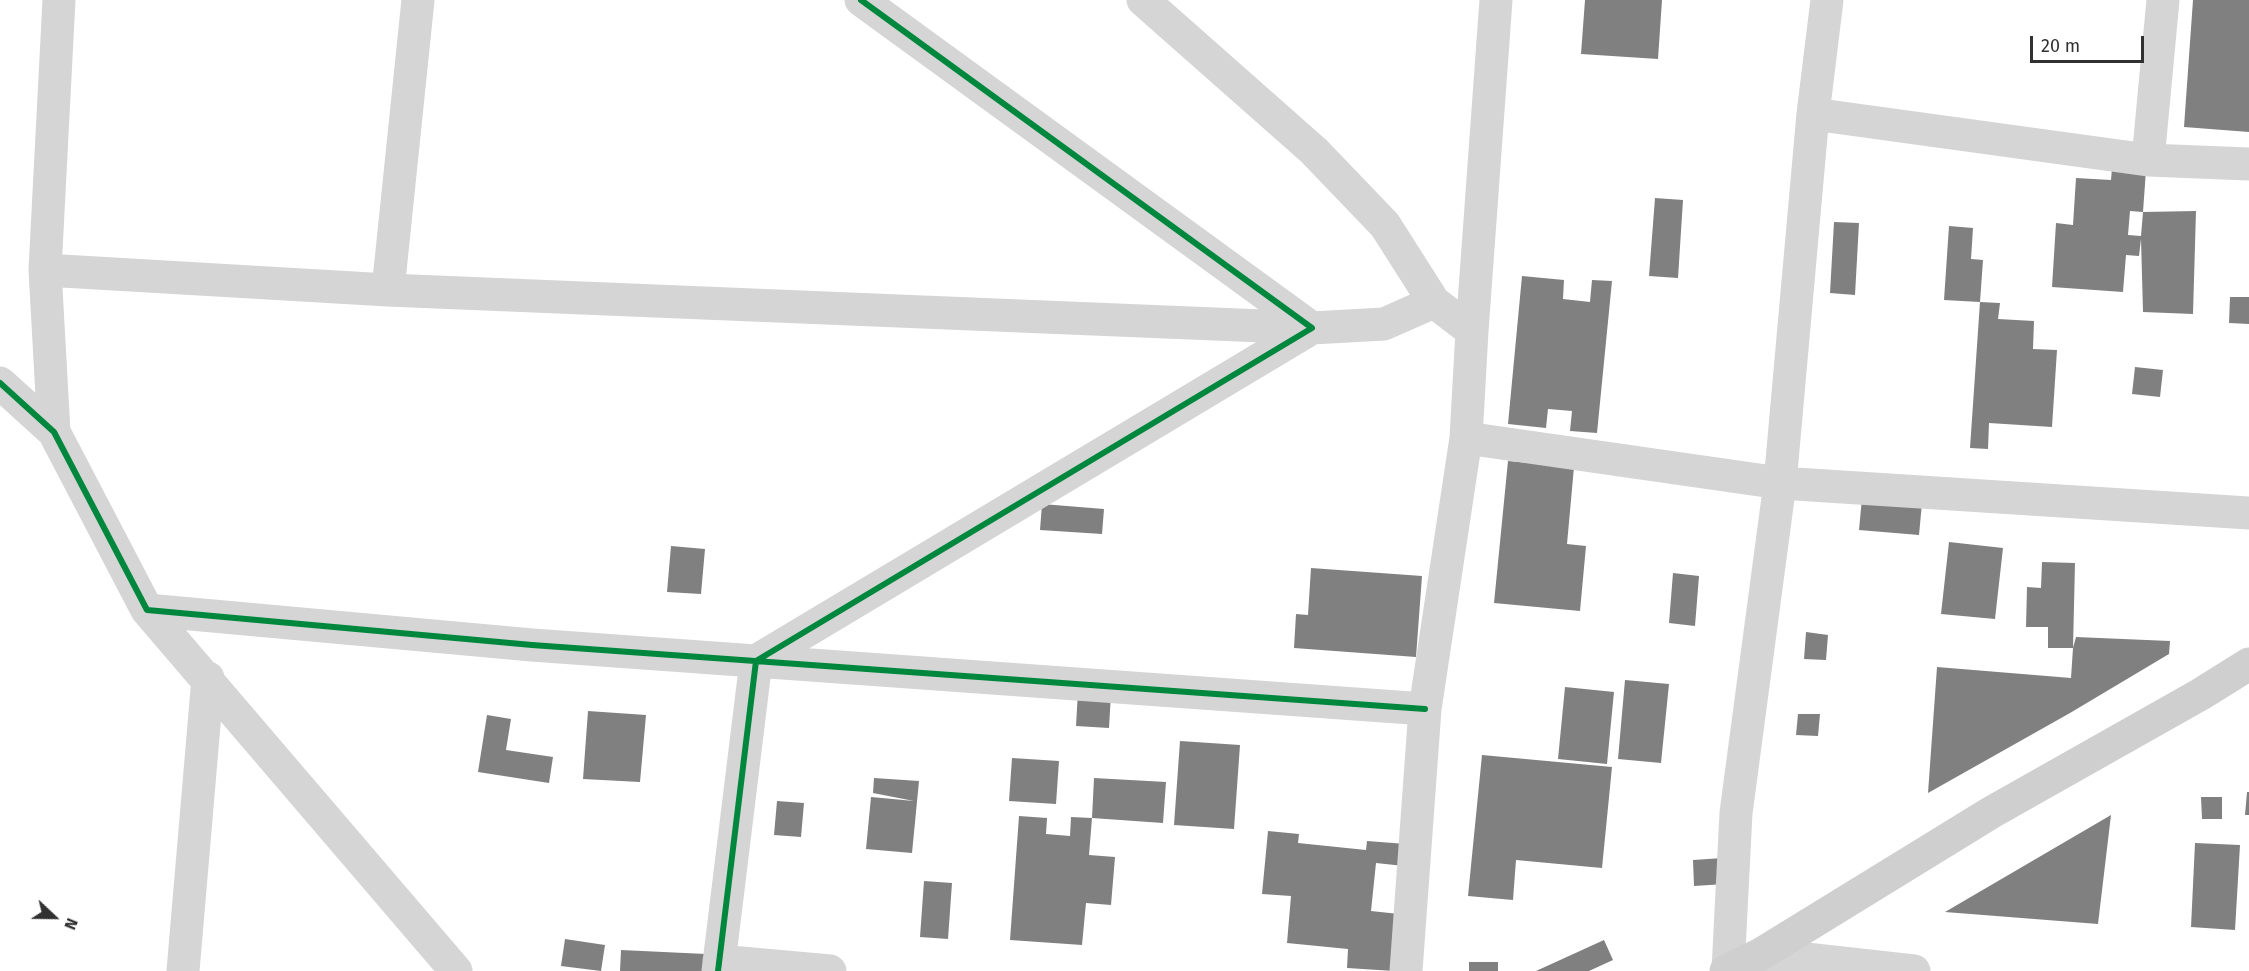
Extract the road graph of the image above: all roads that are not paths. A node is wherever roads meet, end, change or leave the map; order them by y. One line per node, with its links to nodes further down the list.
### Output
1 (60, 0): 11 (street)
2 (418, 0): 12 (street)
3 (861, 0): 14 (street)
4 (1496, 0): 15 (street)
5 (1827, 0): 8 (street)
6 (2163, 0): 9 (street)
7 (1146, 1): 13 (street)
8 (1813, 114): 9 (street); 19 (street)
9 (2148, 160): 10 (street)
10 (2249, 164)
11 (45, 270): 12 (street); 17 (street)
12 (388, 290): 14 (street)
13 (1434, 302): 14 (street); 15 (street)
14 (1312, 328): 22 (street)
15 (1472, 331): 18 (street)
16 (0, 383): 17 (street)
17 (54, 432): 21 (street)
18 (1466, 438): 19 (street); 25 (street)
19 (1780, 483): 20 (street); 28 (street)
20 (2249, 513)
21 (147, 610): 22 (street); 24 (street)
22 (756, 661): 25 (street); 27 (street)
23 (2249, 664): 26 (main road)
24 (208, 678): 29 (street); 30 (street)
25 (1425, 709): 32 (street)
26 (1761, 954): 28 (main road); 33 (street)
27 (718, 966): 31 (street)
28 (1727, 970)
29 (183, 971)
30 (456, 971)
31 (830, 971)
32 (1406, 971)
33 (1914, 971)

